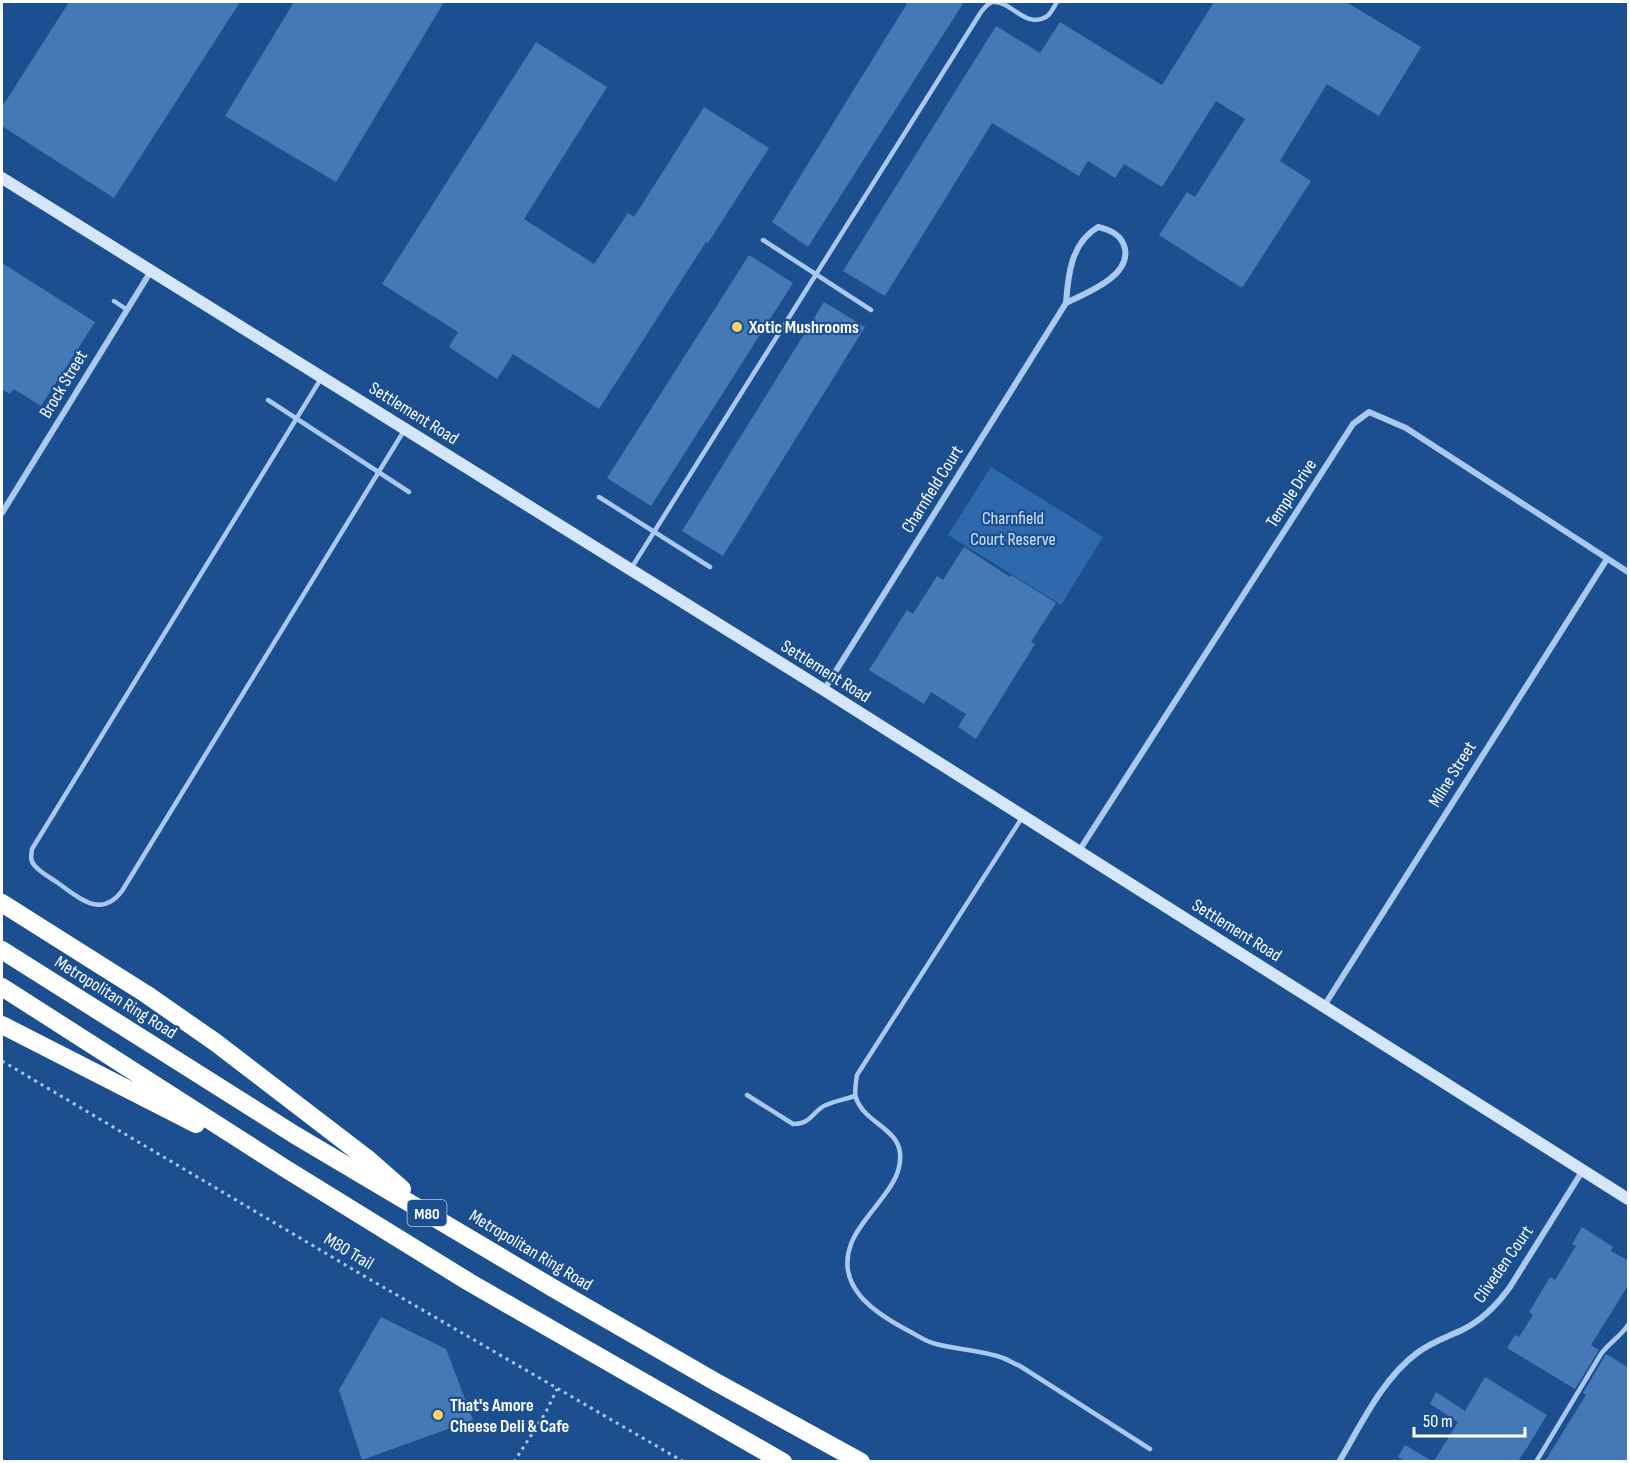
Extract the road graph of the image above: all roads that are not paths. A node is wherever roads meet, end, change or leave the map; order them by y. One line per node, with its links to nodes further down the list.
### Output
1 (1057, 2): 5 (lane)
2 (2, 178): 4 (main road, Settlement Road)
3 (762, 240): 5 (lane)
4 (151, 271): 8 (street, Brock Street); 10 (main road, Settlement Road)
5 (816, 274): 9 (lane); 18 (lane)
6 (114, 301): 8 (lane)
7 (1066, 303): 7 (street, Charnfield Court); 23 (street, Charnfield Court)
8 (126, 309): 17 (street, Brock Street)
9 (871, 310)
10 (322, 377): 12 (lane); 13 (main road, Settlement Road)
11 (268, 400): 12 (lane)
12 (296, 419): 14 (lane); 14 (lane)
13 (405, 429): 14 (lane); 21 (main road, Settlement Road)
14 (378, 472): 15 (lane)
15 (409, 492)
16 (600, 497): 18 (lane)
17 (2, 513)
18 (654, 532): 20 (lane); 21 (lane)
19 (1606, 559): 22 (street, Temple Drive); 25 (street, Temple Drive); 29 (street, Milne Street)
20 (710, 567)
21 (630, 569): 23 (main road, Settlement Road)
22 (1629, 572)
23 (824, 690): 24 (main road, Settlement Road)
24 (1023, 816): 25 (main road, Settlement Road); 32 (lane)
25 (1078, 851): 29 (main road, Settlement Road)
26 (2, 903): 36 (highway)
27 (2, 950): 36 (highway, Metropolitan Ring Road / M80)
28 (2, 987): 33 (highway, M80)
29 (1324, 1006): 34 (main road, Settlement Road)
30 (2, 1025): 33 (highway)
31 (747, 1095): 32 (lane)
32 (855, 1096): 38 (lane)
33 (286, 1169): 39 (highway, M80)
34 (1583, 1170): 35 (main road, Settlement Road); 41 (street, Cliveden Court)
35 (1629, 1199)
36 (436, 1218): 40 (highway, Metropolitan Ring Road / M80)
37 (1629, 1325): 42 (lane)
38 (1150, 1449)
39 (783, 1461)
40 (861, 1461)
41 (1339, 1461)
42 (1536, 1461)

